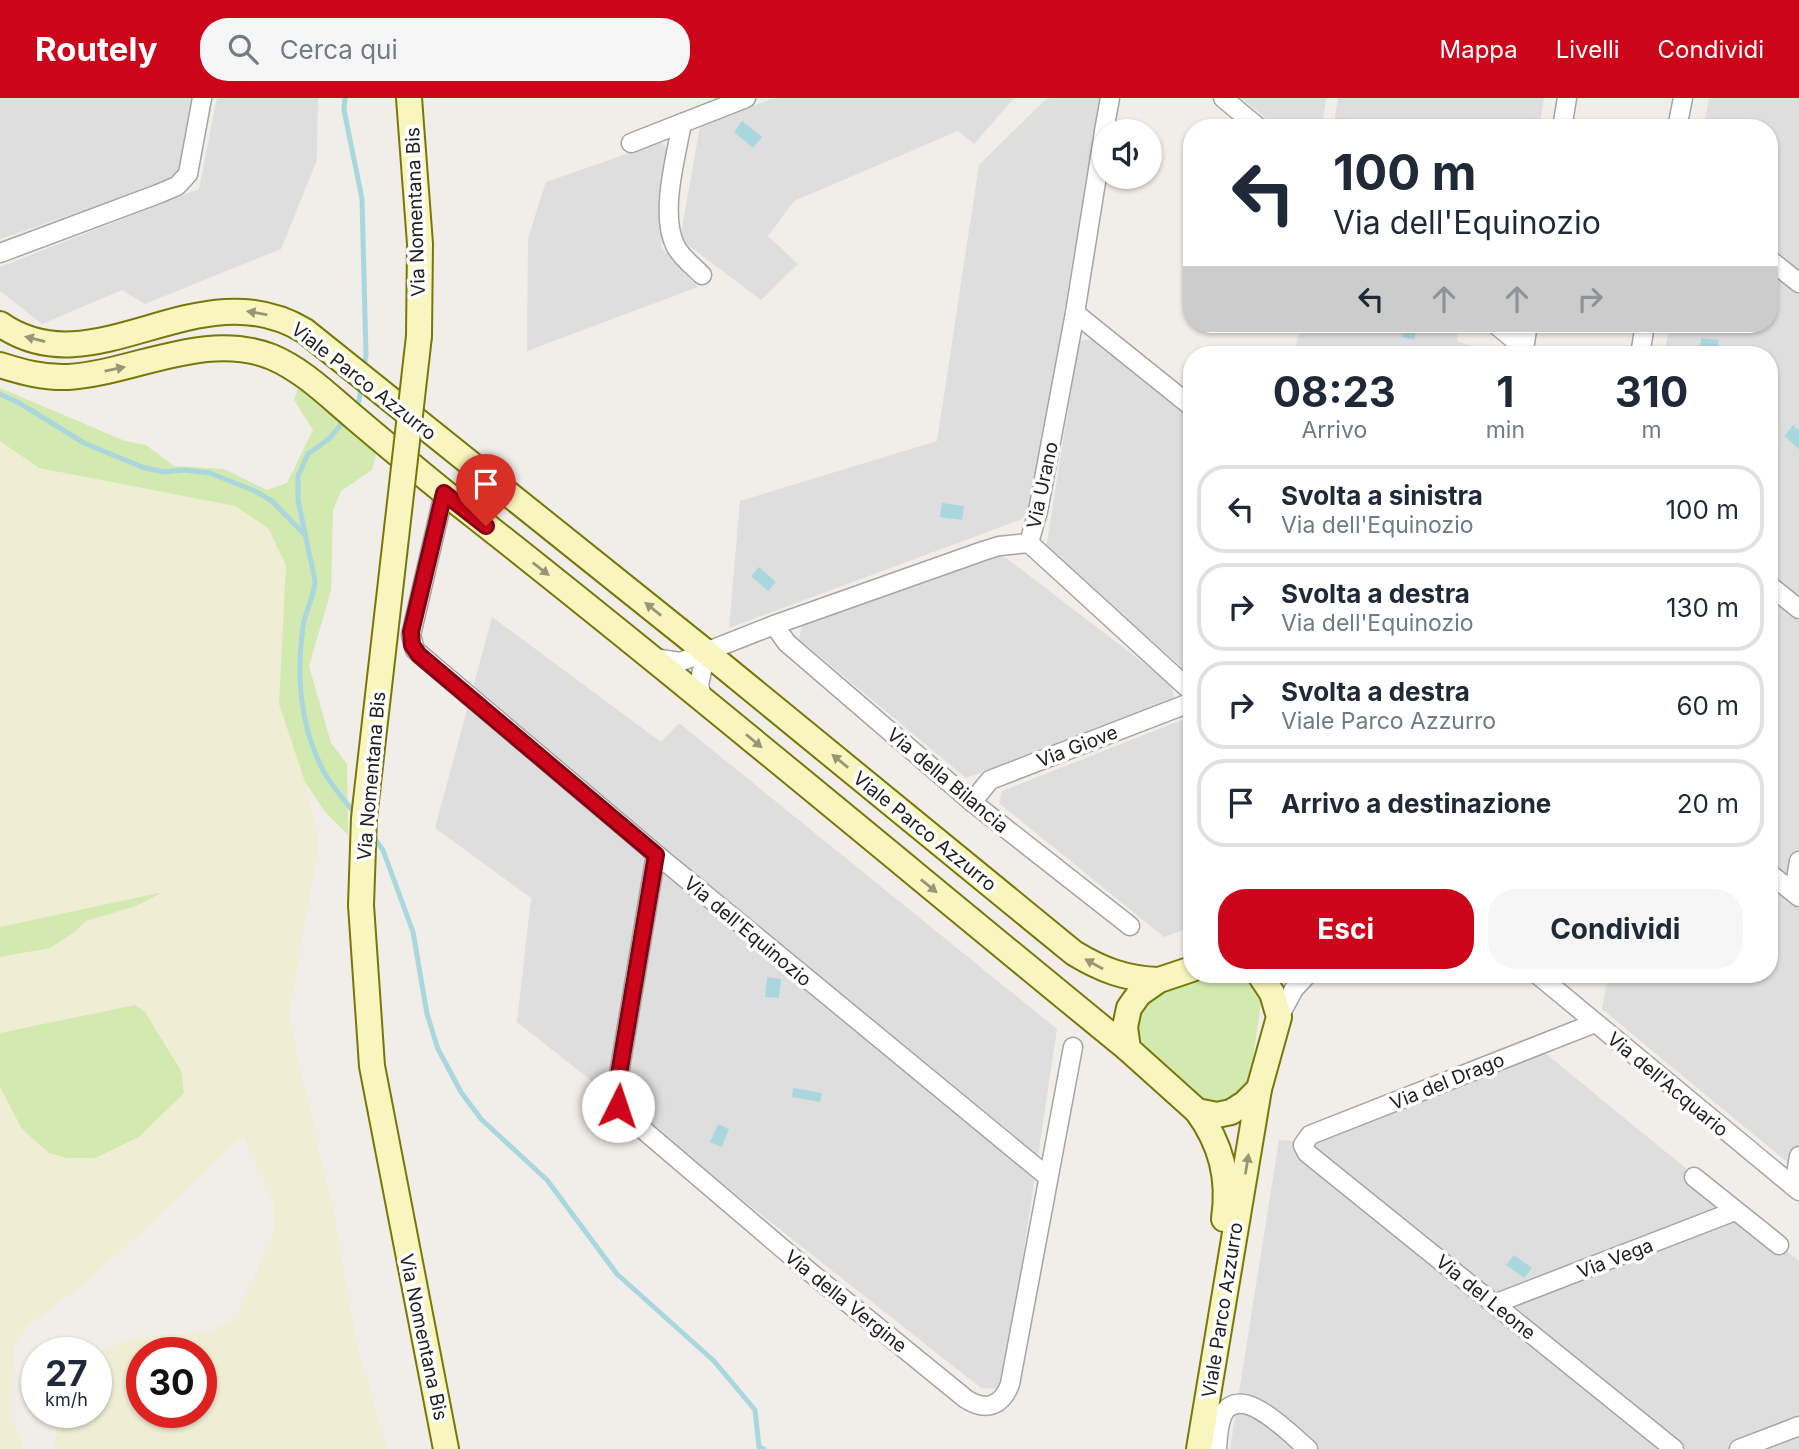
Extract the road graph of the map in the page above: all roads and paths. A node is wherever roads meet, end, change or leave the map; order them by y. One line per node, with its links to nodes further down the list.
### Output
1 (202, 98): 15 (street)
2 (409, 98): 61 (street, Via Nomentana Bis, bridge)
3 (746, 98): 12 (street)
4 (1110, 98): 8 (street, Via Urano)
5 (1223, 98): 9 (street)
6 (1567, 98): 10 (street)
7 (1683, 98): 11 (street)
8 (1106, 119)
9 (1248, 119)
10 (1564, 119)
11 (1679, 119)
12 (682, 123): 13 (street); 17 (street)
13 (631, 143)
14 (1095, 189): 19 (street, Via Urano)
15 (0, 253)
16 (1778, 266): 18 (street)
17 (702, 275)
18 (1799, 283)
19 (1075, 313): 24 (street); 26 (street, Via Urano)
20 (0, 324): 30 (street, Viale Parco Azzurro, one-way to 20)
21 (1504, 333): 22 (street)
22 (1518, 346)
23 (0, 365): 25 (street, Viale Parco Azzurro, one-way to 25)
24 (1183, 400)
25 (444, 493): 31 (street, Viale Parco Azzurro, one-way to 31); 36 (street, Via dell'Equinozio)
26 (1029, 543): 29 (street, Via Urano); 32 (street)
27 (1778, 592): 28 (street)
28 (1799, 609)
29 (774, 625): 30 (street, Via Urano); 35 (street, Via della Bilancia)
30 (706, 652): 31 (street); 33 (street); 42 (street, Viale Parco Azzurro, one-way to 30)
31 (654, 658): 33 (street, Viale Parco Azzurro)
32 (1183, 684)
33 (702, 697): 49 (street, Viale Parco Azzurro, one-way to 49)
34 (1183, 705): 35 (street, Via Giove)
35 (972, 802): 40 (street, Via della Bilancia)
36 (656, 855): 54 (street, Via dell'Equinozio); 54 (street, Via della Vergine)
37 (1799, 861): 39 (street)
38 (1778, 880): 39 (street)
39 (1796, 895)
40 (1130, 926)
41 (1183, 972): 42 (street, Viale Parco Azzurro)
42 (1159, 980): 49 (street, Viale Parco Azzurro)
43 (1265, 983): 46 (street)
44 (1300, 983): 46 (street)
45 (1548, 983): 47 (street, Via dell'Acquario)
46 (1279, 1017): 50 (street, Viale Parco Azzurro)
47 (1595, 1023): 52 (street, Via del Drago); 56 (street, Via dell'Acquario)
48 (1073, 1047): 54 (street, Via della Vergine)
49 (1128, 1049): 51 (street, Viale Parco Azzurro)
50 (1259, 1089): 51 (street); 63 (street, Viale Parco Azzurro, one-way to 50)
51 (1197, 1111): 62 (street, Viale Parco Azzurro)
52 (1303, 1143): 59 (street, Via del Leone)
53 (1799, 1156): 56 (street)
54 (1048, 1177)
55 (1694, 1177): 57 (street)
56 (1797, 1189)
57 (1735, 1211): 58 (street); 59 (street, Via Vega)
58 (1779, 1245)
59 (1494, 1304): 66 (street, Via del Leone)
60 (1799, 1426): 67 (street)
61 (446, 1449)
62 (1189, 1449)
63 (1199, 1449)
64 (1217, 1449): 65 (street)
65 (1308, 1449)
66 (1674, 1449)
67 (1739, 1449)

